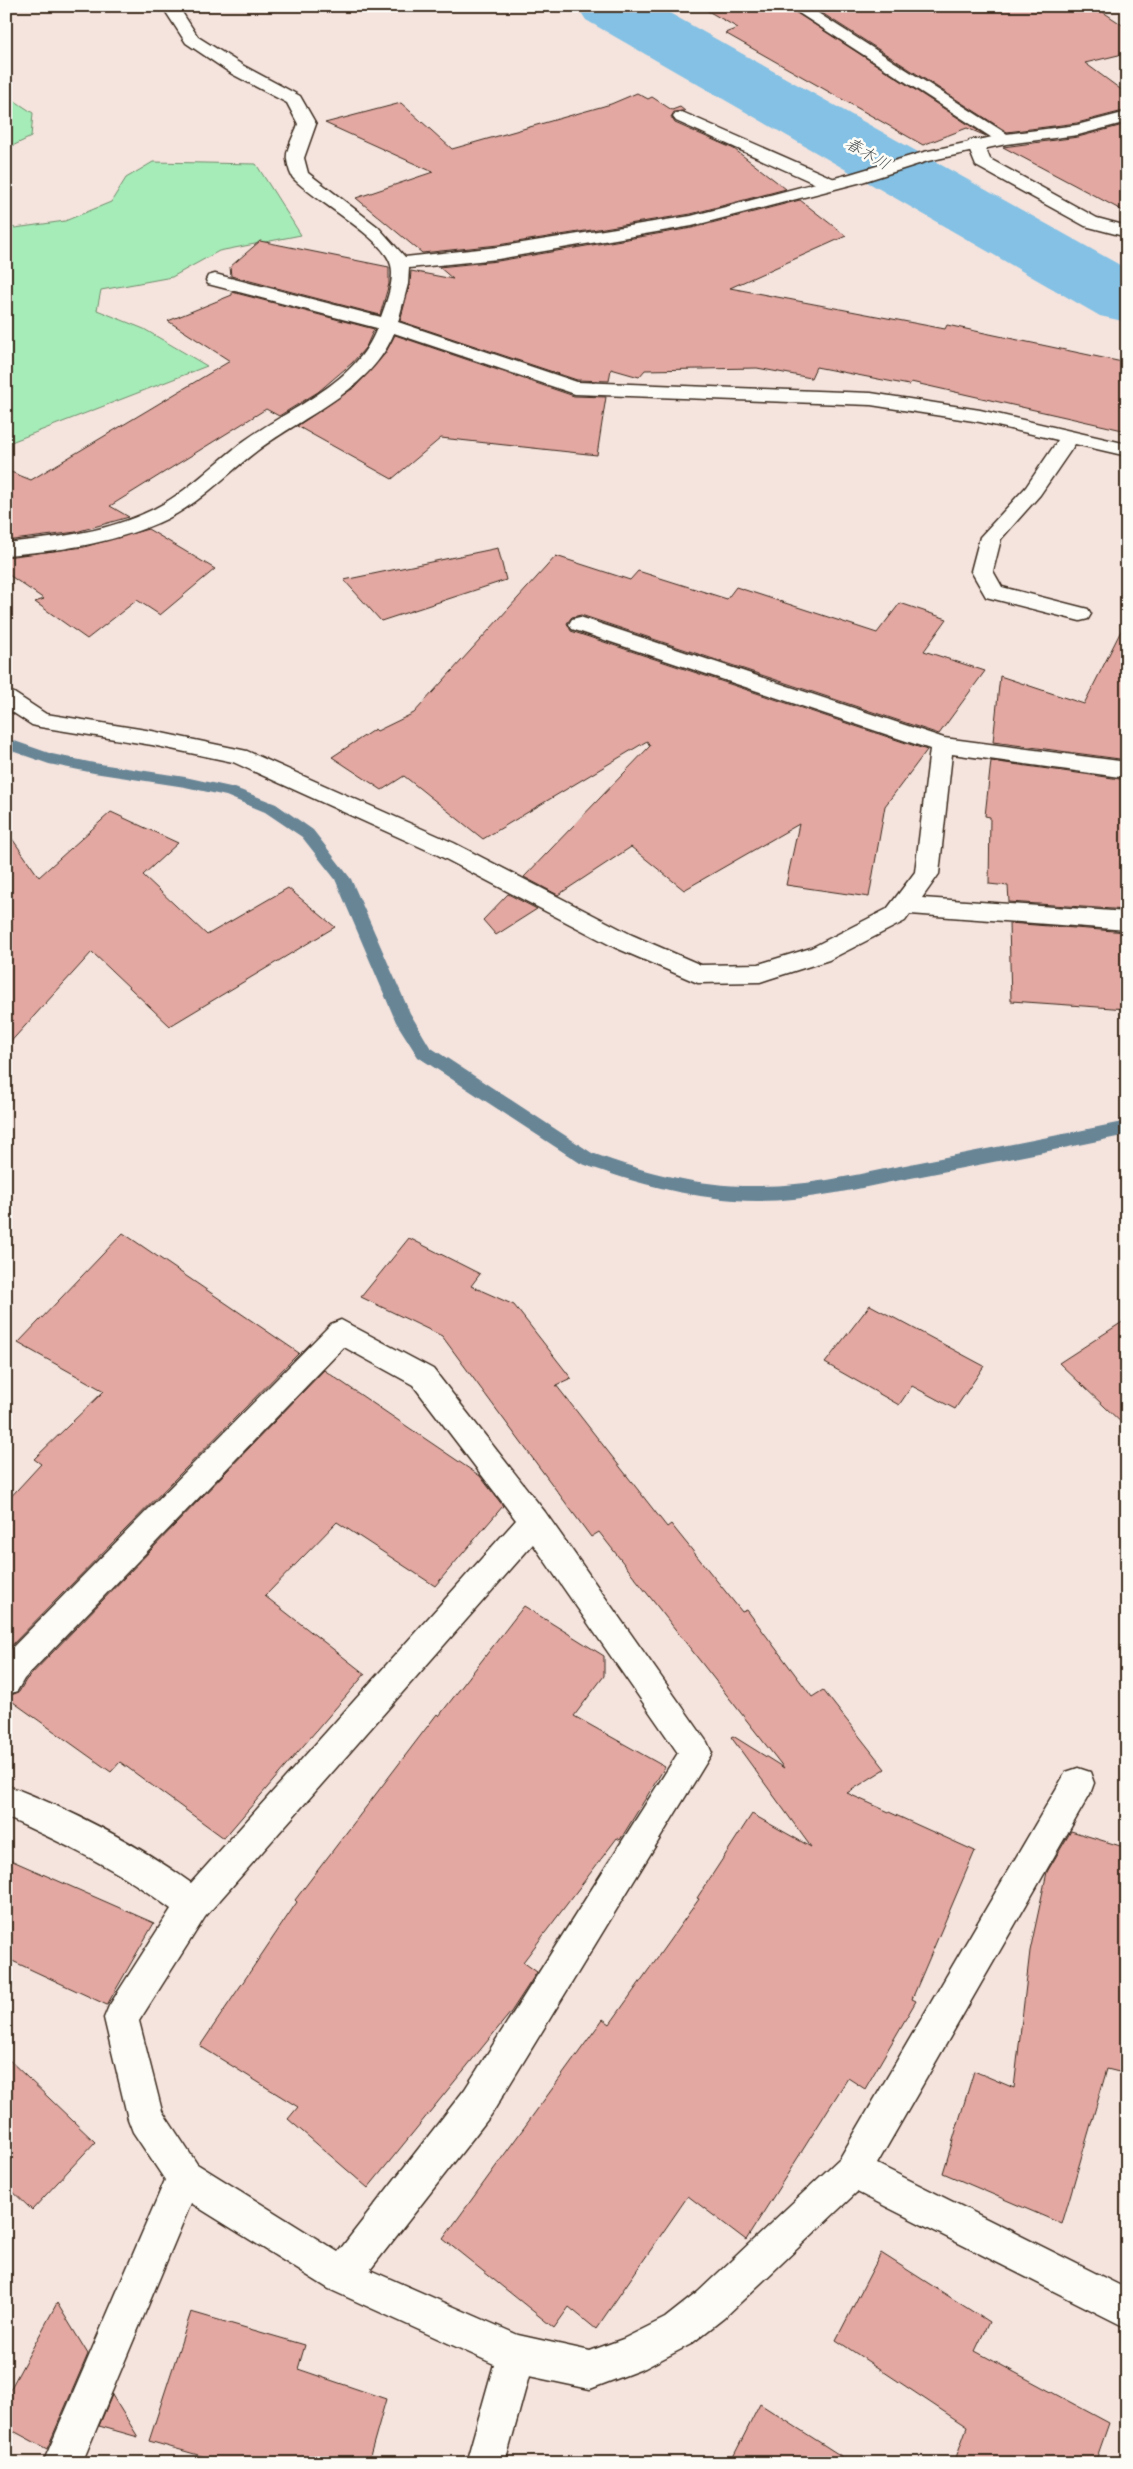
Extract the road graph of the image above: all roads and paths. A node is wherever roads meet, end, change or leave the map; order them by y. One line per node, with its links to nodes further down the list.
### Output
1 (170, 6): 9 (street)
2 (796, 6): 5 (street)
3 (682, 117): 7 (street)
4 (1127, 117): 5 (street)
5 (1006, 139): 6 (street)
6 (976, 144): 7 (street); 8 (street)
7 (831, 184): 9 (street)
8 (1127, 232)
9 (400, 263): 11 (street)
10 (215, 280): 11 (street)
11 (389, 325): 12 (street); 14 (street)
12 (1070, 437): 13 (street); 15 (street)
13 (1127, 450)
14 (6, 549)
15 (1080, 614)
16 (580, 624): 18 (street)
17 (6, 698): 20 (street)
18 (942, 745): 19 (street); 20 (street)
19 (1127, 770)
20 (904, 905): 21 (street)
21 (1127, 921)
22 (534, 1521): 23 (street); 26 (street); 29 (street)
23 (6, 1681)
24 (1078, 1783): 27 (street)
25 (6, 1800): 26 (street)
26 (193, 1905): 28 (street)
27 (854, 2171): 30 (street); 31 (street)
28 (184, 2177): 29 (street); 32 (street)
29 (342, 2276): 31 (street)
30 (1127, 2309)
31 (516, 2354): 33 (street)
32 (62, 2463)
33 (486, 2463)

